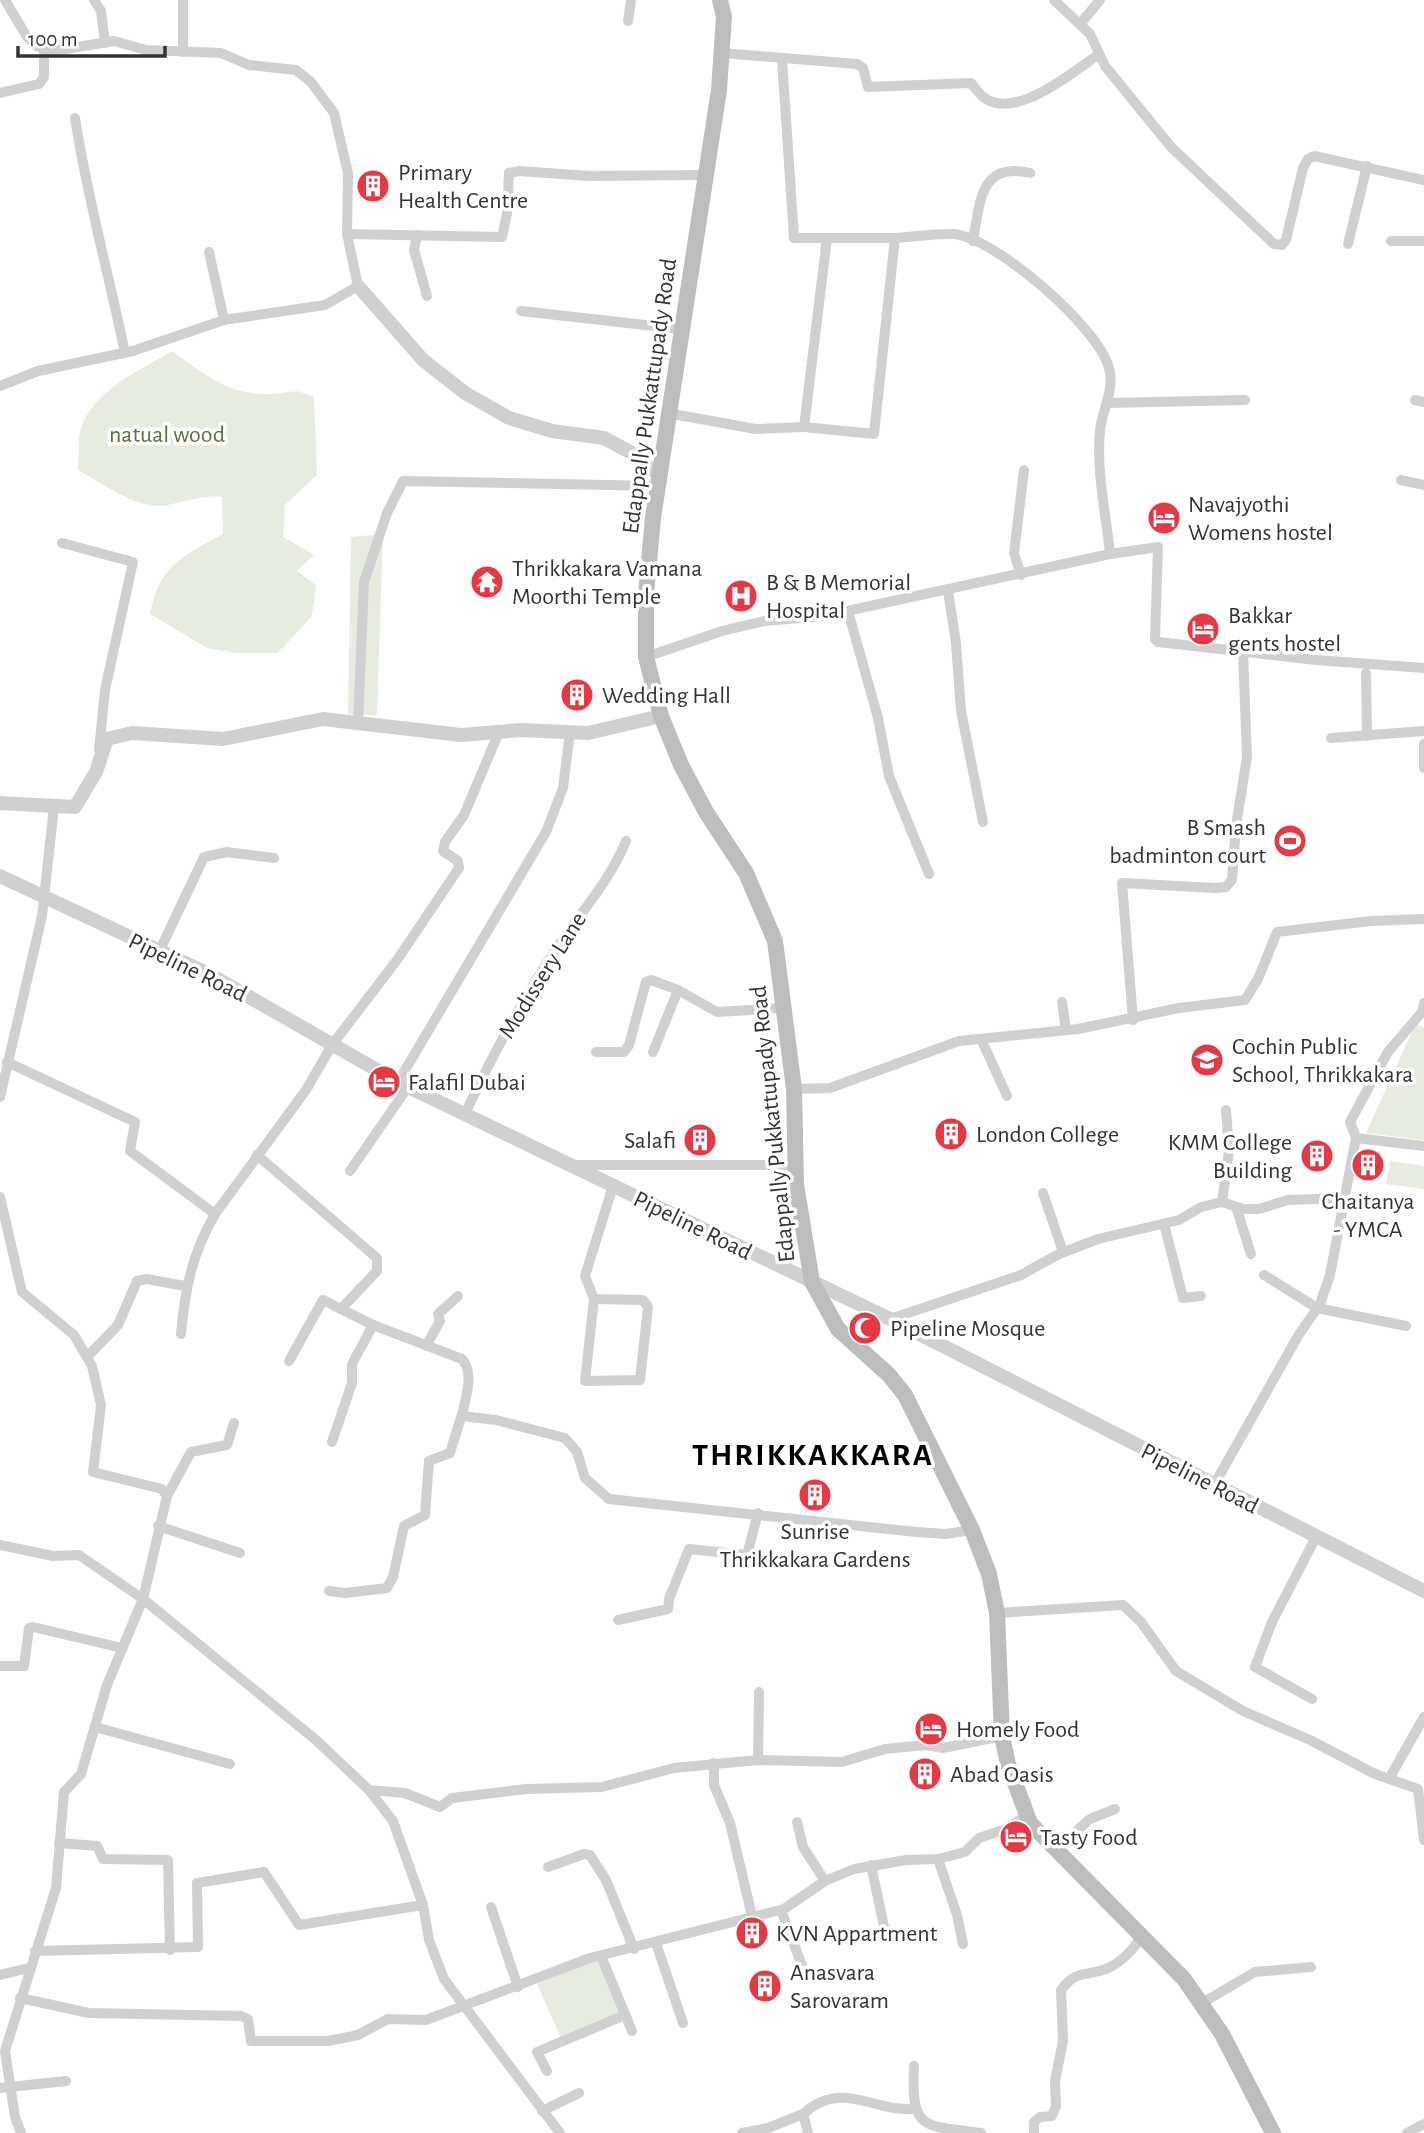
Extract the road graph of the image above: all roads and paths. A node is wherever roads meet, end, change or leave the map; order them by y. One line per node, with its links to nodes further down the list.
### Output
1 (5, 0): 11 (street)
2 (94, 0): 10 (street)
3 (183, 0): 12 (street)
4 (631, 0): 8 (street)
5 (720, 0): 13 (main road, Edappally Pukkattupady Road)
6 (1054, 0): 9 (street)
7 (1100, 0): 9 (street)
8 (628, 21)
9 (1081, 23): 14 (street)
10 (105, 43): 11 (street); 12 (street)
11 (44, 48): 16 (street)
12 (183, 52): 22 (street)
13 (723, 53): 15 (street); 20 (main road, Edappally Pukkattupady Road)
14 (1099, 54): 15 (street); 18 (street)
15 (782, 60): 24 (street)
16 (0, 93)
17 (75, 118): 36 (street)
18 (1367, 166): 21 (street); 29 (street)
19 (1030, 173): 26 (street)
20 (705, 175): 23 (street); 35 (main road, Edappally Pukkattupady Road)
21 (1424, 180)
22 (346, 234): 23 (street); 31 (street)
23 (417, 235): 32 (street)
24 (827, 238): 25 (street); 41 (street)
25 (895, 238): 26 (street); 41 (street)
26 (973, 241): 39 (street)
27 (1391, 241): 28 (street)
28 (1424, 241)
29 (1348, 244)
30 (209, 251): 34 (street)
31 (358, 286): 34 (street); 43 (street)
32 (428, 296)
33 (521, 311): 35 (street)
34 (224, 320): 36 (street)
35 (681, 329): 40 (main road, Edappally Pukkattupady Road)
36 (125, 354): 37 (street)
37 (0, 386)
38 (1245, 400): 39 (street)
39 (1107, 403): 47 (street)
40 (667, 413): 41 (street); 43 (main road, Edappally Pukkattupady Road)
41 (804, 427)
42 (1024, 470): 48 (street)
43 (658, 480): 52 (main road, Edappally Pukkattupady Road); 56 (street)
44 (1401, 480): 45 (street)
45 (1424, 485)
46 (62, 543): 63 (street)
47 (1110, 554): 48 (street); 51 (street)
48 (1020, 575): 49 (street)
49 (948, 591): 50 (street); 67 (street)
50 (848, 611): 52 (street); 70 (street)
51 (1243, 651): 53 (street); 79 (street)
52 (646, 656): 55 (main road, Edappally Pukkattupady Road)
53 (1424, 668)
54 (1366, 673): 60 (street)
55 (661, 716): 59 (street); 78 (main road, Edappally Pukkattupady Road)
56 (358, 723): 58 (street); 63 (street)
57 (1424, 731): 60 (street)
58 (499, 732): 59 (street); 82 (street)
59 (570, 732): 86 (street)
60 (1367, 736): 61 (street)
61 (1331, 738)
62 (1424, 744): 64 (street)
63 (97, 767): 66 (street)
64 (1424, 768)
65 (0, 803): 66 (street)
66 (54, 807): 72 (street)
67 (983, 822)
68 (626, 841): 91 (street, Modissery Lane)
69 (274, 858): 74 (street)
70 (929, 874)
71 (0, 876): 72 (street, Pipeline Road)
72 (45, 899): 74 (street, Pipeline Road); 85 (street)
73 (1424, 919): 79 (street)
74 (159, 952): 82 (street, Pipeline Road)
75 (678, 990): 78 (street); 83 (street); 84 (street)
76 (1062, 1002): 80 (street)
77 (1424, 1003): 92 (street)
78 (784, 1008): 87 (main road, Edappally Pukkattupady Road)
79 (1133, 1020): 80 (street)
80 (1066, 1030): 81 (street)
81 (982, 1041): 87 (street); 88 (street)
82 (332, 1045): 86 (street, Pipeline Road); 94 (street)
83 (596, 1052)
84 (653, 1052)
85 (7, 1062): 89 (street); 104 (street)
86 (403, 1085): 91 (street, Pipeline Road); 97 (street)
87 (794, 1090): 95 (main road, Edappally Pukkattupady Road)
88 (1007, 1096)
89 (0, 1097)
90 (1226, 1110): 102 (street)
91 (465, 1114): 96 (street, Pipeline Road)
92 (1356, 1138): 93 (street); 101 (street)
93 (1424, 1146)
94 (257, 1155): 104 (street); 115 (street)
95 (795, 1164): 96 (street); 109 (main road, Edappally Pukkattupady Road)
96 (569, 1165): 98 (street, Pipeline Road)
97 (350, 1171)
98 (613, 1186): 109 (street, Pipeline Road); 113 (street)
99 (1043, 1193): 106 (street)
100 (0, 1197): 121 (street)
101 (1344, 1199): 103 (street); 114 (street)
102 (1222, 1202): 103 (street); 105 (street)
103 (1236, 1207): 107 (street)
104 (215, 1214): 110 (street)
105 (1164, 1224): 106 (street); 112 (street)
106 (1063, 1252): 116 (street)
107 (1251, 1254)
108 (1264, 1275): 114 (street)
109 (812, 1282): 116 (street, Pipeline Road); 130 (main road, Edappally Pukkattupady Road)
110 (185, 1286): 119 (street); 121 (street)
111 (458, 1296): 120 (street)
112 (1201, 1296)
113 (594, 1299): 113 (street)
114 (1317, 1308): 118 (street); 126 (street)
115 (341, 1309): 117 (street); 122 (street)
116 (890, 1319): 126 (street, Pipeline Road)
117 (373, 1325): 120 (street); 125 (street)
118 (1406, 1325)
119 (181, 1334)
120 (426, 1346): 123 (street)
121 (87, 1357): 127 (street)
122 (289, 1361)
123 (462, 1414): 128 (street); 134 (street)
124 (234, 1423): 127 (street)
125 (332, 1442)
126 (1214, 1485): 131 (street, Pipeline Road)
127 (167, 1496): 129 (street)
128 (758, 1513): 130 (street); 138 (street)
129 (158, 1526): 133 (street); 136 (street)
130 (972, 1530): 137 (main road, Edappally Pukkattupady Road)
131 (1316, 1537): 135 (street, Pipeline Road); 142 (street)
132 (0, 1545): 136 (street)
133 (240, 1553)
134 (329, 1591)
135 (1424, 1591)
136 (143, 1599): 139 (street); 150 (street)
137 (997, 1613): 145 (main road, Edappally Pukkattupady Road); 149 (street)
138 (618, 1620)
139 (122, 1648): 140 (street); 144 (street)
140 (0, 1666)
141 (759, 1692): 146 (street)
142 (1312, 1699)
143 (1424, 1717): 149 (street)
144 (95, 1727): 148 (street); 152 (street)
145 (1002, 1735): 146 (street); 155 (main road, Edappally Pukkattupady Road)
146 (758, 1760): 147 (street)
147 (714, 1763): 150 (street); 167 (street)
148 (230, 1764)
149 (1388, 1779): 151 (street)
150 (369, 1790): 164 (street)
151 (1421, 1791): 157 (street)
152 (64, 1792): 153 (street); 158 (street)
153 (80, 1793)
154 (1115, 1809): 159 (street)
155 (1027, 1815): 159 (main road, Edappally Pukkattupady Road); 160 (street)
156 (797, 1822): 163 (street)
157 (1424, 1840)
158 (59, 1843): 173 (street); 174 (street)
159 (1057, 1847): 168 (main road, Edappally Pukkattupady Road)
160 (938, 1859): 161 (street); 171 (street)
161 (871, 1865): 163 (street); 169 (street)
162 (548, 1867): 172 (street)
163 (825, 1881): 166 (street)
164 (423, 1905): 173 (street); 183 (street)
165 (491, 1907): 180 (street)
166 (781, 1910): 167 (street); 179 (street)
167 (752, 1916): 170 (street)
168 (1143, 1934): 182 (main road, Edappally Pukkattupady Road); 202 (street)
169 (886, 1936)
170 (656, 1943): 172 (street); 185 (street)
171 (963, 1944)
172 (634, 1949): 175 (street)
173 (170, 1950): 174 (street)
174 (35, 1951): 177 (street)
175 (601, 1956): 180 (street); 184 (street)
176 (1311, 1967): 182 (street)
177 (29, 1968): 178 (street); 181 (street)
178 (0, 1975)
179 (806, 1976)
180 (518, 1987): 183 (street)
181 (20, 1998): 183 (street); 187 (street)
182 (1202, 2003): 203 (main road, Edappally Pukkattupady Road)
183 (463, 2008): 194 (street)
184 (625, 2015): 186 (street); 189 (street)
185 (683, 2023)
186 (632, 2031)
187 (5, 2036): 191 (street)
188 (914, 2066): 193 (street)
189 (547, 2071)
190 (66, 2081): 191 (street)
191 (5, 2087): 197 (street)
192 (579, 2093): 194 (street)
193 (914, 2109): 195 (street); 201 (street)
194 (542, 2111): 198 (street)
195 (803, 2114): 199 (street); 200 (street)
196 (1424, 2124): 204 (street)
197 (21, 2133)
198 (560, 2133)
199 (742, 2133)
200 (808, 2133)
201 (981, 2133)
202 (1034, 2133)
203 (1273, 2133)
204 (1407, 2133)

